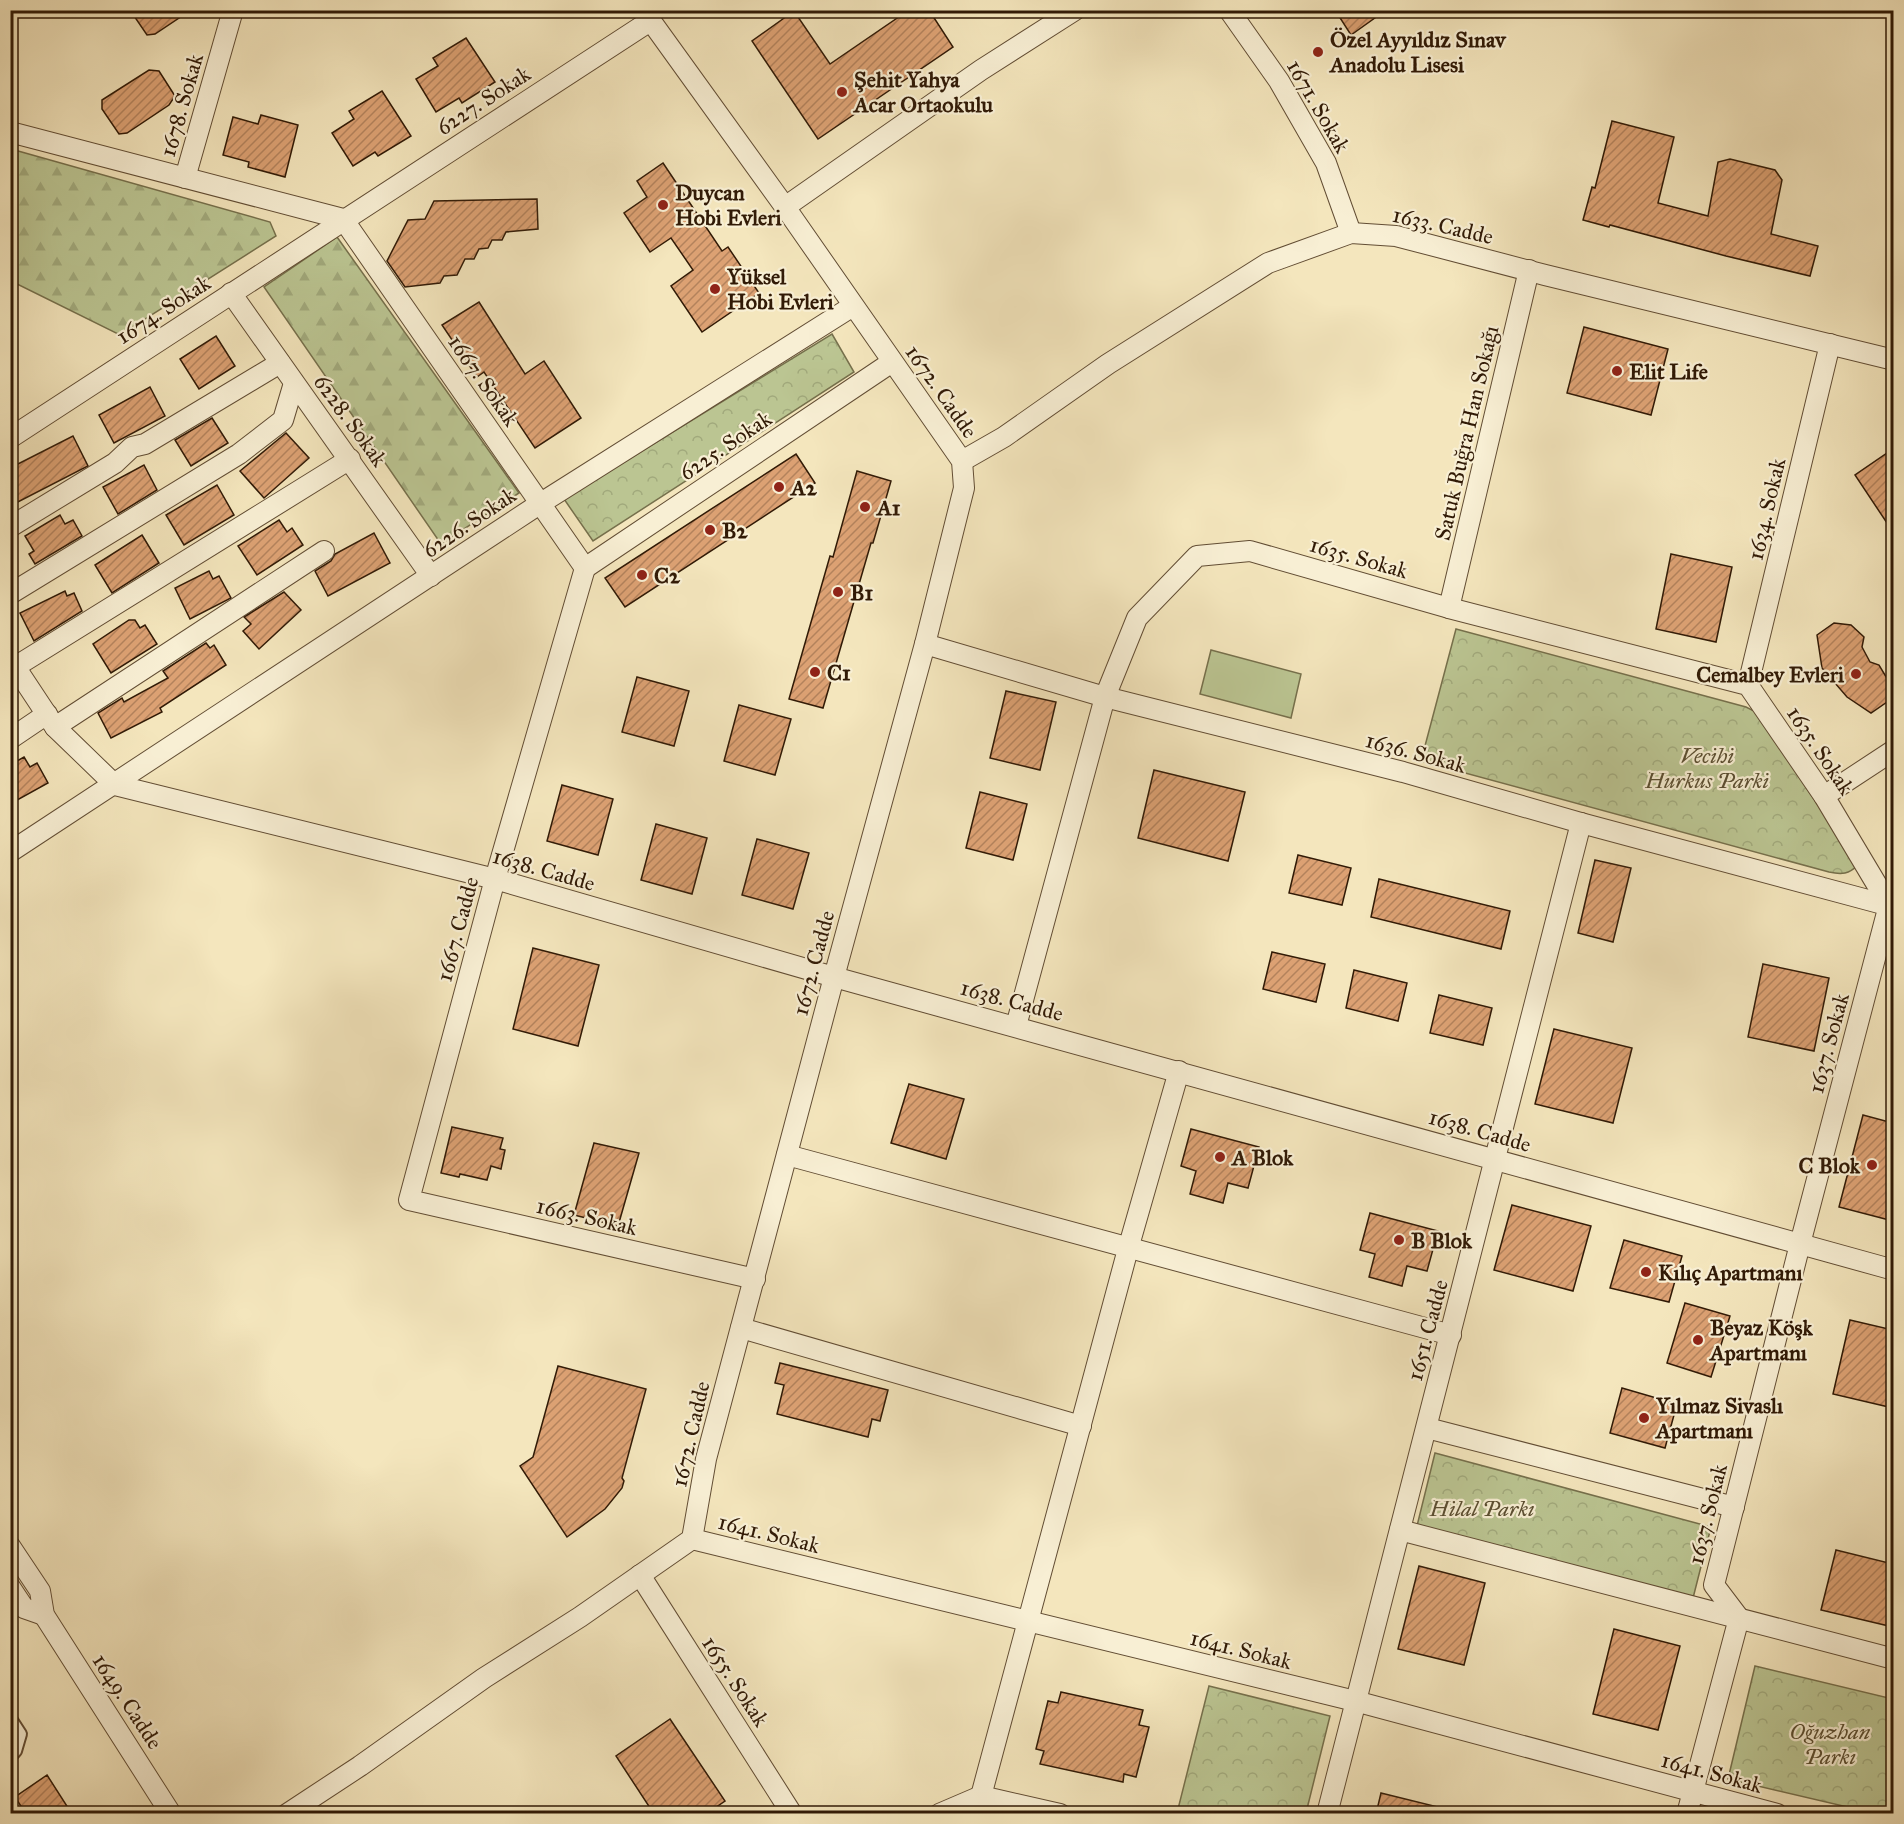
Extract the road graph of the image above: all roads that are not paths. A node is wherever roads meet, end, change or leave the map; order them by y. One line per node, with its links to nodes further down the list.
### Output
1 (233, 10): 6 (street, 1678. Sokak)
2 (1075, 10): 7 (street)
3 (1229, 10): 9 (street, 1671. Sokak)
4 (646, 16): 7 (street, 1672. Cadde); 8 (street, 6227. Sokak)
5 (10, 132): 6 (street)
6 (185, 178): 8 (street)
7 (786, 207): 12 (street, 1672. Cadde)
8 (343, 219): 11 (street, 1674. Sokak); 21 (street, 1667. Sokak)
9 (1351, 233): 10 (street, 1633. Cadde); 20 (street, 1633. Cadde)
10 (1529, 270): 13 (street, 1633. Cadde); 27 (street, Satuk Buğra Han Sokağı)
11 (231, 293): 16 (street, 6228. Sokak); 18 (street, 1674. Sokak)
12 (853, 306): 15 (street, 1672. Cadde); 21 (street, 6226. Sokak)
13 (1830, 344): 14 (street, 1633. Cadde); 30 (street, 1634. Sokak)
14 (1893, 360)
15 (892, 362): 20 (street, 1672. Cadde); 24 (street, 6225. Sokak)
16 (280, 363): 17 (street, 6228. Sokak); 22 (street)
17 (294, 383): 19 (street, 6228. Sokak); 26 (street)
18 (10, 438)
19 (350, 459): 25 (street, 6228. Sokak); 29 (street)
20 (962, 461): 28 (street, 1672. Cadde)
21 (541, 503): 24 (street, 1667. Sokak); 25 (street, 6226. Sokak)
22 (10, 527)
23 (324, 551): 32 (street)
24 (585, 568): 39 (street, 1667. Cadde)
25 (431, 576): 35 (street, 6226. Sokak)
26 (10, 594)
27 (1449, 608): 30 (street, 1635. Sokak); 31 (street, 1635. Sokak)
28 (925, 644): 31 (street, 1636. Sokak); 41 (street, 1672. Cadde)
29 (12, 666): 32 (street)
30 (1748, 685): 36 (street, 1635. Sokak)
31 (1105, 697): 37 (street, 1636. Sokak); 42 (street, 1635. Sokak)
32 (51, 721): 33 (street); 35 (street)
33 (10, 739)
34 (1893, 750): 36 (street)
35 (115, 785): 38 (street, 6226. Sokak); 39 (street, 1638. Cadde)
36 (1824, 796): 40 (street, 1635. Sokak)
37 (1581, 823): 40 (street, 1636. Sokak); 45 (street, 1651. Cadde)
38 (10, 852)
39 (495, 879): 41 (street, 1638. Cadde); 46 (street, 1667. Cadde)
40 (1891, 906): 47 (street, 1637. Sokak)
41 (834, 976): 42 (street, 1638. Cadde); 44 (street, 1672. Cadde)
42 (1016, 1026): 43 (street, 1638. Cadde)
43 (1179, 1071): 45 (street, 1638. Cadde); 48 (street)
44 (788, 1155): 48 (street); 50 (street, 1672. Cadde)
45 (1496, 1159): 47 (street, 1638. Cadde); 52 (street, 1651. Cadde)
46 (410, 1200): 50 (street, 1663. Sokak)
47 (1800, 1245): 49 (street, 1638. Cadde); 55 (street, 1637. Sokak)
48 (1128, 1249): 52 (street); 53 (street)
49 (1893, 1270)
50 (755, 1279): 51 (street, 1672. Cadde)
51 (741, 1328): 53 (street); 57 (street, 1672. Cadde)
52 (1451, 1335): 54 (street, 1651. Cadde)
53 (1081, 1426): 63 (street)
54 (1427, 1428): 55 (street); 56 (street, 1651. Cadde)
55 (1734, 1506): 62 (street, 1637. Sokak)
56 (1400, 1530): 62 (street); 65 (street, 1651. Cadde)
57 (692, 1539): 59 (street); 63 (street, 1641. Sokak)
58 (10, 1546): 61 (street, 1649. Cadde)
59 (640, 1575): 71 (street); 72 (street, 1655. Sokak)
60 (10, 1587): 61 (street, 1649. Cadde)
61 (44, 1616): 70 (street, 1649. Cadde)
62 (1739, 1618): 64 (street); 68 (street)
63 (1028, 1622): 65 (street, 1641. Sokak); 69 (street)
64 (1893, 1659)
65 (1355, 1701): 68 (street, 1641. Sokak); 76 (street, 1651. Cadde)
66 (10, 1717): 67 (lane)
67 (10, 1758)
68 (1694, 1792): 77 (street); 78 (street, 1641. Sokak)
69 (981, 1796): 73 (street); 74 (street); 75 (street)
70 (171, 1814)
71 (287, 1814)
72 (792, 1814)
73 (939, 1814)
74 (960, 1814)
75 (1060, 1814)
76 (1327, 1814)
77 (1687, 1814)
78 (1777, 1814)

